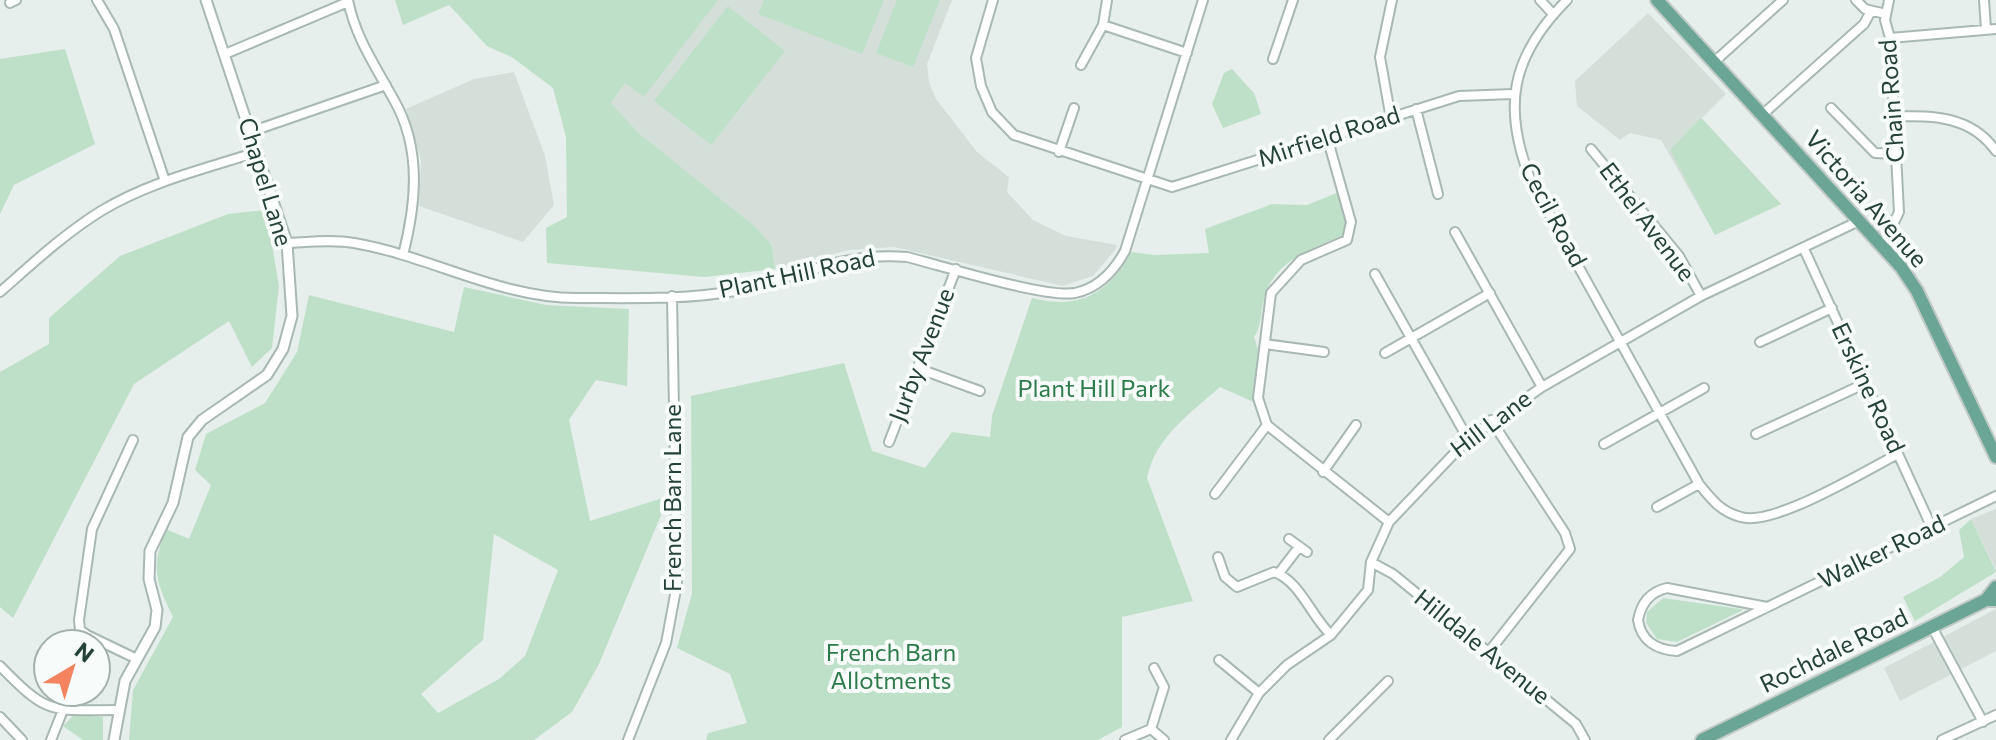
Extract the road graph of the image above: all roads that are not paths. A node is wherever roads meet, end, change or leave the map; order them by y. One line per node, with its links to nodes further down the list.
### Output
1 (97, 0): 43 (street)
2 (206, 0): 23 (street, Chapel Lane)
3 (993, 0): 40 (street, Mirfield Road)
4 (1107, 0): 19 (street)
5 (1203, 0): 22 (street, Plant Hill Road)
6 (1293, 0): 24 (street)
7 (1392, 0): 34 (street)
8 (1540, 0): 17 (street)
9 (1567, 0): 17 (street, Cecil Road)
10 (1783, 0): 25 (street)
11 (1856, 0): 16 (street)
12 (1889, 0): 18 (street, Chain Road)
13 (1984, 0): 20 (street)
14 (348, 1): 23 (street); 27 (street)
15 (1664, 2): 25 (main road, Victoria Avenue)
16 (1871, 11): 18 (street); 32 (street)
17 (1553, 14): 28 (street, Cecil Road)
18 (1886, 14): 21 (street, Chain Road)
19 (1103, 25): 22 (street); 26 (street)
20 (1991, 29): 21 (street)
21 (1890, 38): 33 (street, Chain Road)
22 (1187, 53): 42 (street, Plant Hill Road)
23 (225, 54): 35 (street, Chapel Lane)
24 (1273, 59)
25 (1714, 62): 32 (main road, Victoria Avenue)
26 (1081, 65)
27 (386, 85): 35 (street); 50 (street)
28 (1513, 94): 31 (street, Mirfield Road); 59 (street, Cecil Road)
29 (1074, 108): 40 (street)
30 (1831, 108): 41 (street)
31 (1416, 109): 34 (street, Mirfield Road); 44 (street)
32 (1762, 115): 45 (main road, Victoria Avenue)
33 (1896, 116): 38 (street); 41 (street, Chain Road)
34 (1391, 119): 36 (street, Mirfield Road)
35 (250, 132): 39 (street, Chapel Lane)
36 (1327, 137): 42 (street, Mirfield Road); 61 (street)
37 (1591, 149): 56 (street, Ethel Avenue)
38 (1996, 151)
39 (257, 152): 43 (street); 47 (street, Chapel Lane)
40 (1059, 152): 42 (street, Mirfield Road)
41 (1897, 154): 48 (street, Chain Road)
42 (1146, 180): 51 (street, Plant Hill Road)
43 (165, 181): 53 (street)
44 (1438, 194)
45 (1859, 221): 48 (main road, Victoria Avenue); 49 (street, Hill Lane)
46 (1455, 232): 54 (street)
47 (287, 243): 50 (street, Plant Hill Road); 97 (street, Chapel Lane)
48 (1882, 247): 79 (main road, Victoria Avenue)
49 (1804, 249): 56 (street, Hill Lane); 57 (street, Erskine Road)
50 (403, 255): 55 (street, Plant Hill Road)
51 (956, 269): 55 (street, Plant Hill Road); 64 (street, Jurby Avenue)
52 (1375, 274): 58 (street)
53 (0, 292)
54 (1490, 293): 58 (street); 66 (street)
55 (672, 296): 112 (street, French Barn Lane)
56 (1701, 296): 59 (street, Hill Lane)
57 (1832, 308): 60 (street); 65 (street, Erskine Road)
58 (1410, 338): 63 (street); 74 (street)
59 (1622, 342): 66 (street, Hill Lane); 69 (street, Cecil Road)
60 (1760, 342)
61 (1265, 344): 62 (street); 71 (street)
62 (1324, 352)
63 (1385, 353)
64 (917, 368): 68 (street); 76 (street, Jurby Avenue)
65 (1866, 383): 73 (street); 78 (street, Erskine Road)
66 (1542, 387): 70 (street, Hill Lane)
67 (1704, 388): 69 (street)
68 (980, 391)
69 (1660, 413): 77 (street); 81 (street, Cecil Road)
70 (1491, 420): 74 (street, Hill Lane); 96 (street)
71 (1267, 425): 80 (street); 82 (street)
72 (1356, 425): 80 (street)
73 (1756, 434)
74 (1468, 439): 85 (street, Hill Lane)
75 (133, 440): 97 (street)
76 (889, 442)
77 (1604, 444)
78 (1898, 454): 81 (street, Cecil Road); 86 (street, Erskine Road)
79 (1996, 457)
80 (1323, 472): 85 (street)
81 (1699, 484): 84 (street)
82 (1215, 494)
83 (1996, 496): 86 (street, Walker Road)
84 (1657, 507)
85 (1389, 522): 89 (street, Hill Lane)
86 (1932, 528): 93 (street, Walker Road)
87 (1289, 539): 90 (street)
88 (1218, 557): 90 (street)
89 (1371, 562): 95 (street, Hill Lane); 96 (street, Hilldale Avenue)
90 (1279, 573): 95 (street)
91 (1996, 587): 92 (main road, Rochdale Road)
92 (1991, 600): 94 (main road, Rochdale Road)
93 (1767, 607): 93 (street, Walker Road)
94 (1932, 627): 107 (street); 118 (main road, Rochdale Road)
95 (1331, 635): 102 (street, Hill Lane)
96 (1488, 653): 117 (street, Hilldale Avenue)
97 (137, 659): 104 (street, Chapel Lane)
98 (1219, 660): 102 (street)
99 (0, 666): 103 (street)
100 (1154, 668): 108 (street)
101 (1388, 681): 116 (street)
102 (1259, 693): 115 (street, Hill Lane)
103 (63, 710): 104 (street); 110 (street)
104 (118, 710): 111 (street, Chapel Lane)
105 (1996, 715): 107 (street)
106 (0, 717): 109 (street)
107 (1983, 722): 119 (street)
108 (1151, 729): 113 (street); 114 (street)
109 (22, 740)
110 (51, 740)
111 (114, 740)
112 (628, 740)
113 (1125, 740)
114 (1164, 740)
115 (1231, 740)
116 (1329, 740)
117 (1585, 740)
118 (1702, 740)
119 (1942, 740)

